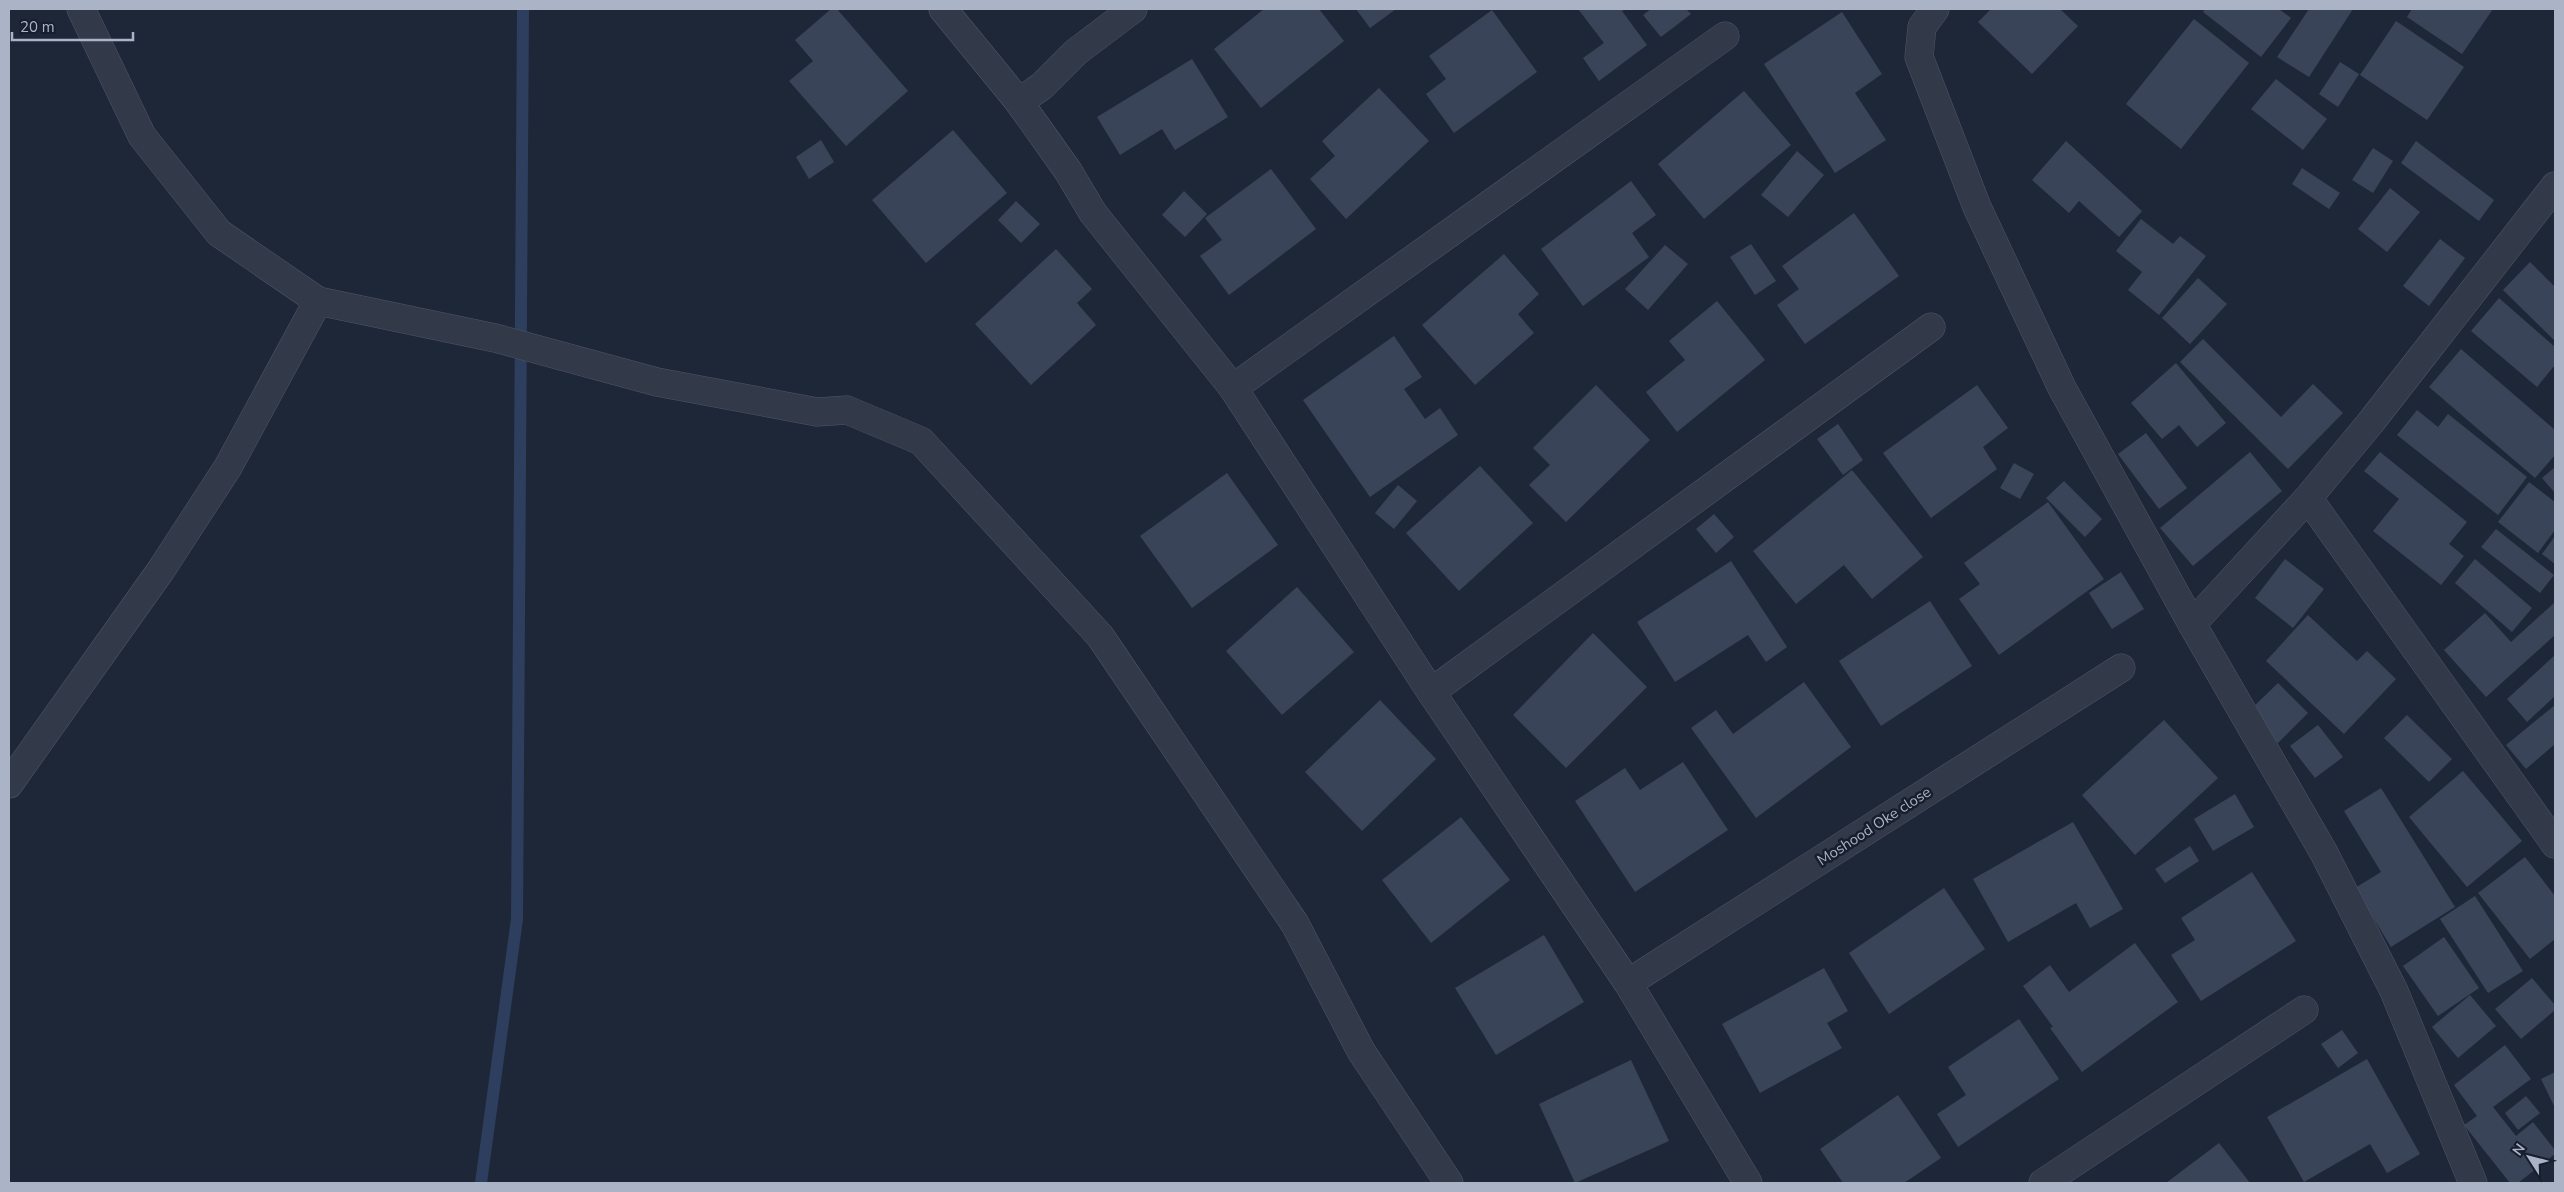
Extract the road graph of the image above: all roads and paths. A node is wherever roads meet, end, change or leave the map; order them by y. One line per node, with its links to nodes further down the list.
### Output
1 (81, 9): 8 (street)
2 (943, 9): 6 (street)
3 (1133, 9): 6 (street)
4 (1935, 9): 12 (street)
5 (1725, 36): 10 (street)
6 (1019, 102): 10 (street)
7 (2555, 186): 11 (street)
8 (318, 301): 15 (street); 19 (street)
9 (1931, 327): 14 (street)
10 (1232, 388): 14 (street)
11 (2308, 498): 12 (street); 16 (street)
12 (2192, 624): 22 (street)
13 (2121, 668): 17 (street, Moshood Oke close)
14 (1431, 692): 17 (street)
15 (9, 784)
16 (2555, 844)
17 (1628, 983): 20 (street)
18 (2304, 1010): 21 (street)
19 (1449, 1183)
20 (1748, 1183)
21 (2043, 1183)
22 (2473, 1183)

